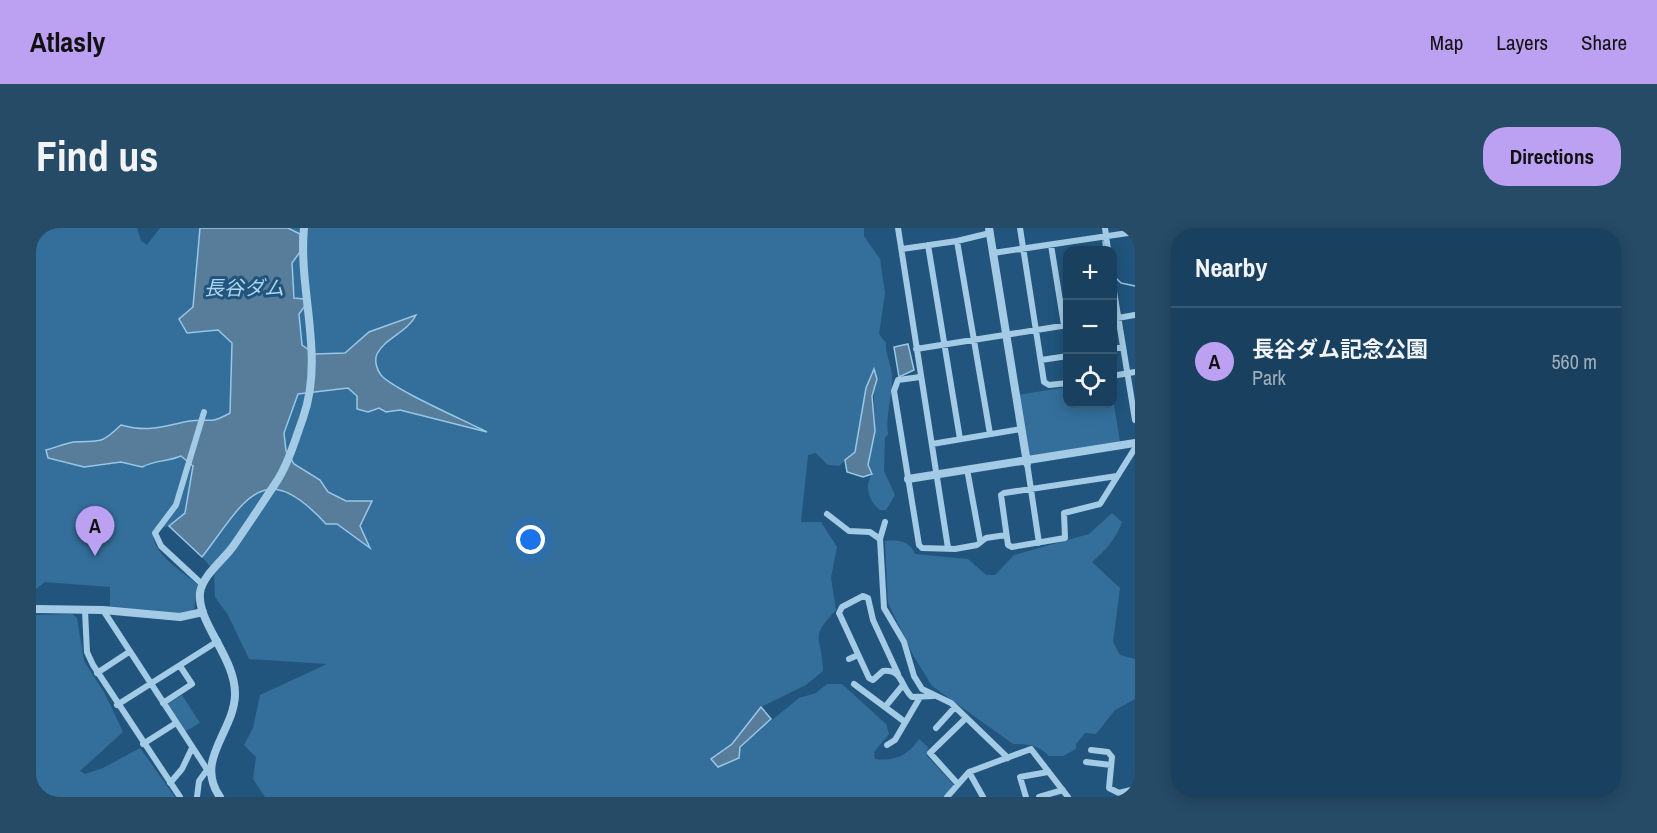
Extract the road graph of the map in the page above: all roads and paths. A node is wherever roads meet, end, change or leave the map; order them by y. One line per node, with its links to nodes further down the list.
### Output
1 (304, 228): 57 (street)
2 (898, 228): 14 (street)
3 (1020, 228): 15 (street)
4 (1105, 228): 7 (street)
5 (989, 230): 8 (street); 16 (street)
6 (1135, 232): 7 (street)
7 (1106, 236): 9 (street); 13 (street)
8 (957, 241): 10 (street); 24 (street)
9 (1077, 241): 11 (street); 12 (street)
10 (928, 245): 14 (street); 25 (street)
11 (1051, 245): 15 (street); 17 (street)
12 (1078, 246)
13 (1107, 246)
14 (902, 249): 27 (street)
15 (1023, 249): 16 (street); 22 (street)
16 (993, 253): 23 (street)
17 (1063, 309)
18 (1135, 315): 19 (street)
19 (1117, 318)
20 (1117, 325): 26 (street)
21 (1063, 326): 22 (street)
22 (1036, 330): 23 (street); 30 (street)
23 (1006, 335): 24 (street); 38 (street)
24 (974, 340): 25 (street); 39 (street)
25 (945, 344): 27 (street); 40 (street)
26 (1123, 347): 28 (street); 32 (street)
27 (916, 348): 34 (street)
28 (1117, 348)
29 (1063, 357): 30 (street)
30 (1041, 360): 35 (street)
31 (1135, 372): 32 (street)
32 (1127, 373): 33 (street); 37 (street)
33 (1117, 375)
34 (920, 376): 42 (street); 48 (street)
35 (1063, 383)
36 (204, 414): 57 (street)
37 (1135, 420)
38 (1021, 429): 39 (street); 44 (street)
39 (990, 434): 40 (street)
40 (960, 439): 42 (street)
41 (1135, 442): 44 (street)
42 (932, 444): 46 (street)
43 (1135, 448): 47 (street)
44 (1026, 461): 45 (street); 49 (street)
45 (967, 469): 46 (street); 54 (street)
46 (936, 474): 48 (street); 56 (street)
47 (1117, 476): 49 (street); 55 (street)
48 (908, 479): 56 (street)
49 (1031, 489): 52 (street); 55 (street)
50 (827, 514): 53 (street)
51 (885, 522): 53 (street)
52 (1006, 535): 54 (street); 55 (street)
53 (880, 539): 72 (street)
54 (980, 540): 56 (street)
55 (1039, 543)
56 (948, 548)
57 (203, 585): 61 (street)
58 (36, 609): 60 (street)
59 (104, 610): 60 (street); 61 (street); 63 (street)
60 (85, 611): 67 (street)
61 (203, 612): 62 (street)
62 (218, 640): 66 (street); 89 (street)
63 (129, 652): 67 (street); 69 (street)
64 (858, 655): 65 (street); 68 (street); 68 (street)
65 (849, 659)
66 (180, 666): 69 (street); 74 (street)
67 (97, 673): 75 (street)
68 (898, 674): 71 (street)
69 (150, 684): 74 (street); 75 (street)
70 (854, 684): 76 (street)
71 (903, 685): 73 (street); 76 (street)
72 (933, 696): 73 (street); 77 (street)
73 (919, 699): 79 (street)
74 (163, 703): 80 (street)
75 (117, 705): 82 (street)
76 (885, 707): 79 (street)
77 (955, 707): 78 (street); 81 (street)
78 (966, 718): 86 (street); 93 (street)
79 (905, 722): 83 (street)
80 (176, 723): 82 (street); 84 (street)
81 (936, 728)
82 (143, 744): 92 (street)
83 (887, 745)
84 (192, 748): 89 (street); 92 (street)
85 (1091, 750): 88 (street)
86 (1008, 758): 90 (street); 91 (street)
87 (1086, 762): 88 (street)
88 (1111, 765): 94 (street)
89 (208, 772): 97 (street); 98 (street)
90 (969, 772): 93 (street); 100 (street)
91 (1048, 772): 95 (street); 101 (street)
92 (170, 783): 96 (street)
93 (958, 784): 99 (street)
94 (1135, 789)
95 (1064, 790): 102 (street); 103 (street)
96 (180, 797)
97 (197, 797)
98 (220, 797)
99 (947, 797)
100 (983, 797)
101 (1026, 797)
102 (1039, 797)
103 (1068, 797)

